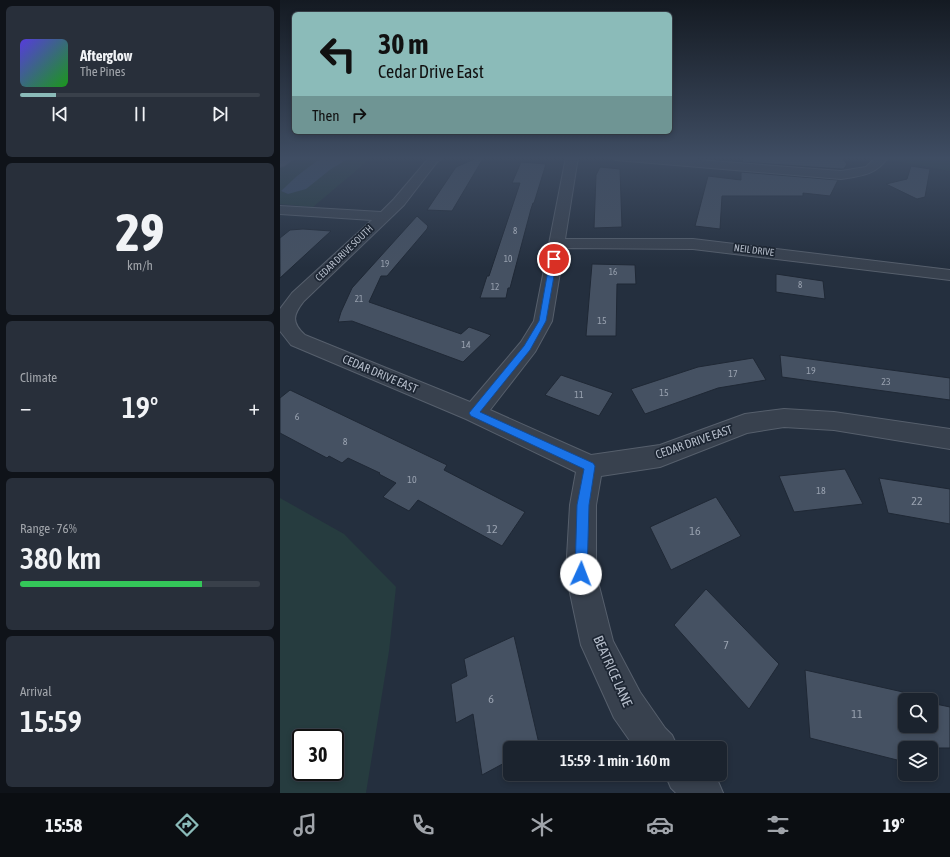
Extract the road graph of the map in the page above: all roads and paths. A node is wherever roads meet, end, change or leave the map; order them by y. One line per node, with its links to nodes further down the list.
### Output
1 (405, 194): 4 (street, CEDAR DRIVE SOUTH)
2 (565, 194): 5 (street)
3 (280, 210): 4 (street)
4 (383, 216): 7 (street, CEDAR DRIVE SOUTH)
5 (556, 243): 6 (street, NEIL DRIVE); 8 (street)
6 (950, 275)
7 (285, 317): 8 (street, CEDAR DRIVE EAST)
8 (474, 413): 10 (street, CEDAR DRIVE EAST)
9 (950, 440): 10 (street, CEDAR DRIVE EAST)
10 (590, 466): 11 (street, BEATRICE LANE)
11 (652, 741)
12 (692, 781): 13 (street)
13 (703, 793)

